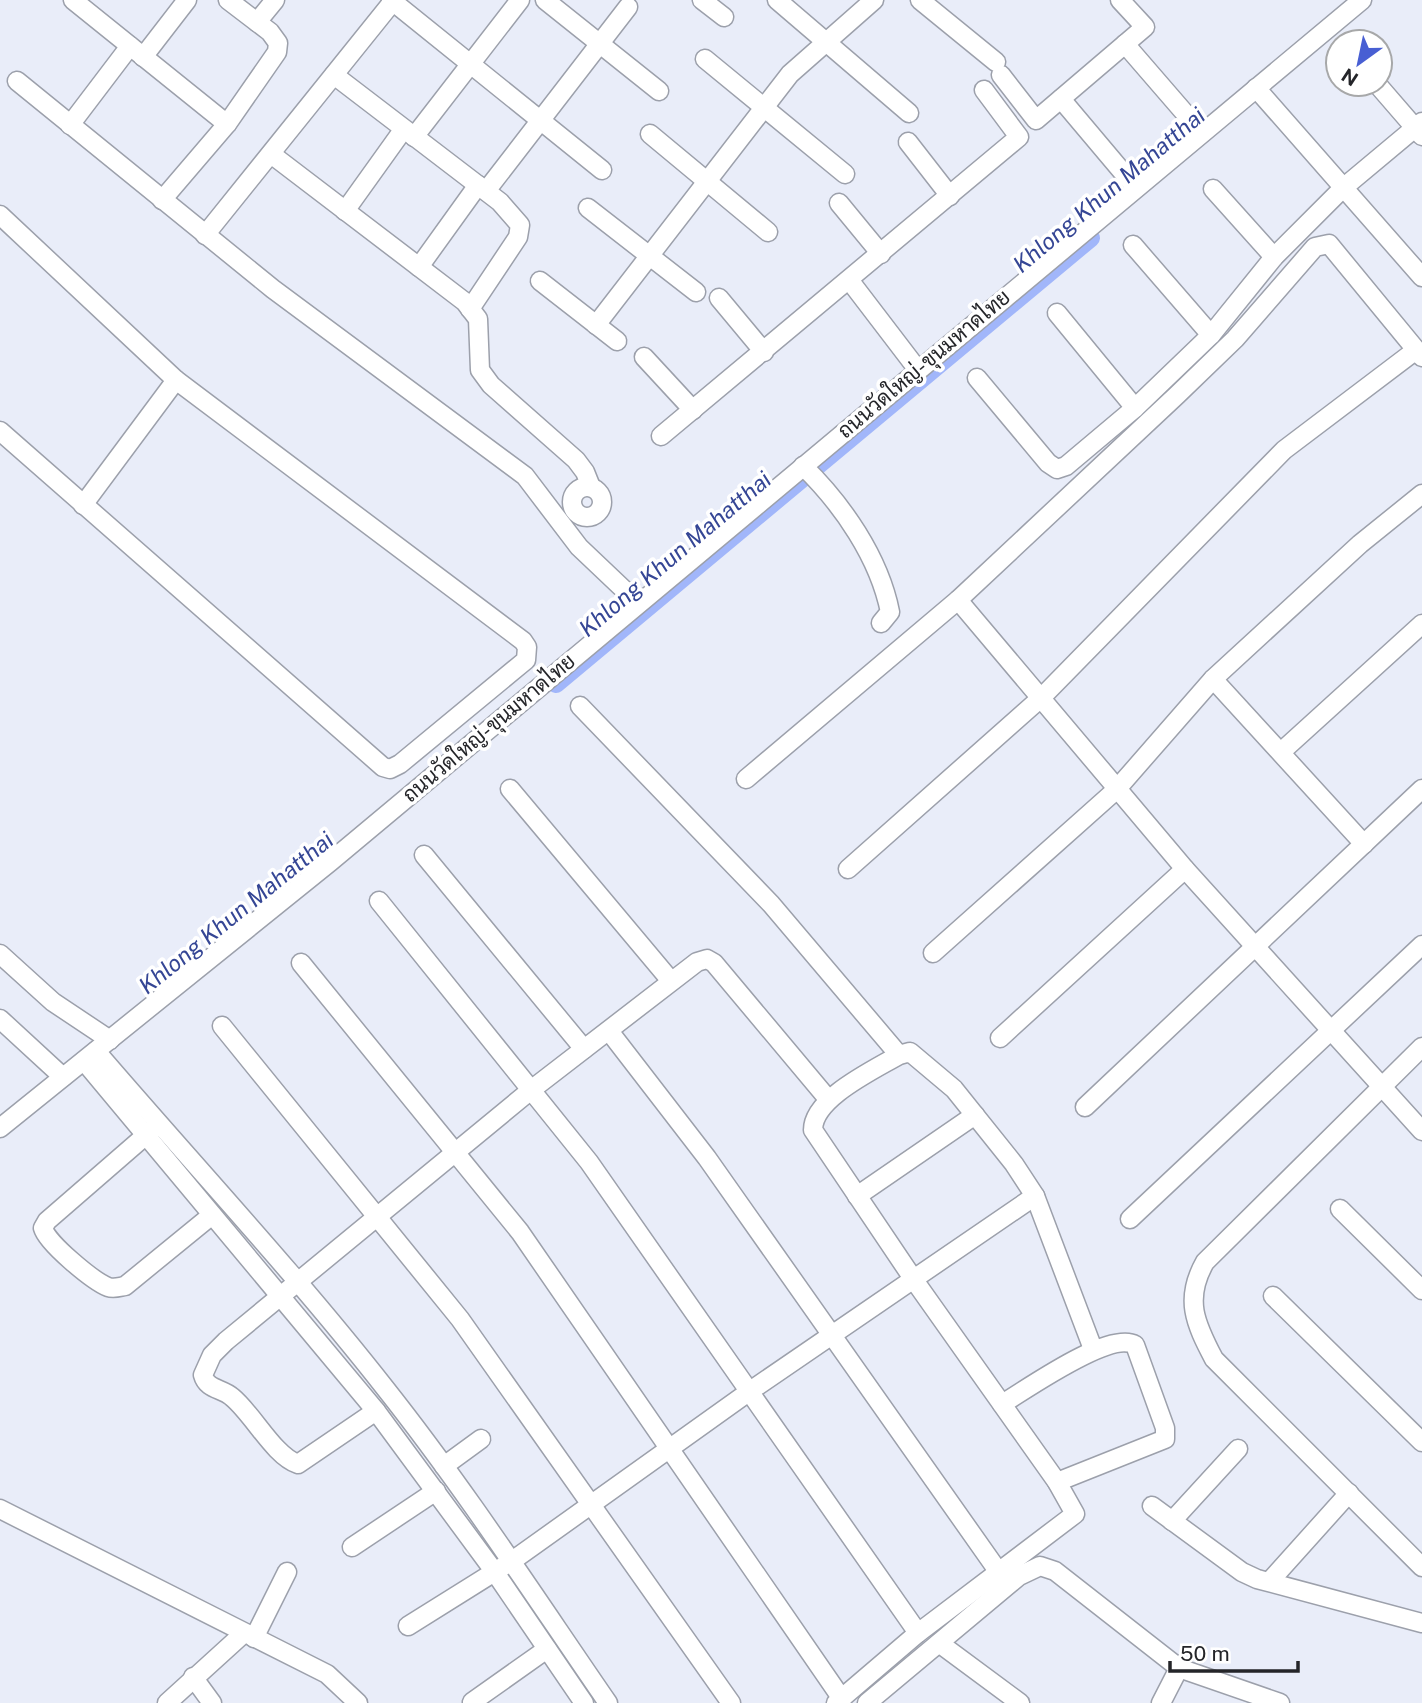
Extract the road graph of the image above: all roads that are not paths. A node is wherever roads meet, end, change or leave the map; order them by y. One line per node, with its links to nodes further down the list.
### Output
1 (72, 0): 20 (street)
2 (187, 0): 20 (street)
3 (228, 0): 16 (street)
4 (275, 0): 16 (street)
5 (520, 0): 22 (street)
6 (545, 0): 19 (street)
7 (702, 0): 15 (street)
8 (777, 0): 17 (street)
9 (874, 0): 17 (street)
10 (920, 0): 29 (street)
11 (1120, 0): 18 (street)
12 (1362, 0): 25 (street, ถนนวัดใหญ่-ขุนมหาดไทย)
13 (393, 1): 22 (street); 23 (street)
14 (628, 7): 19 (street)
15 (724, 17)
16 (257, 22): 33 (street)
17 (824, 42): 30 (street); 31 (street)
18 (1125, 44): 29 (street); 37 (street)
19 (601, 45): 27 (street); 32 (street)
20 (136, 51): 33 (street); 34 (street)
21 (705, 59): 30 (street)
22 (471, 65): 32 (street); 36 (street)
23 (334, 75): 36 (street); 40 (street)
24 (17, 81): 34 (street)
25 (1256, 88): 37 (street, ถนนวัดใหญ่-ขุนมหาดไทย); 46 (street)
26 (984, 90): 48 (street)
27 (659, 91)
28 (1390, 98): 35 (street)
29 (1061, 99): 45 (street)
30 (764, 107): 42 (street); 43 (street)
31 (909, 113)
32 (539, 119): 41 (street); 44 (street)
33 (227, 124): 49 (street)
34 (70, 125): 49 (street)
35 (1420, 129): 46 (street)
36 (408, 133): 44 (street); 52 (street)
37 (1202, 133): 45 (street, ถนนวัดใหญ่-ขุนมหาดไทย)
38 (650, 134): 43 (street)
39 (908, 142): 48 (street)
40 (271, 154): 52 (street); 55 (street)
41 (603, 170)
42 (845, 174)
43 (705, 181): 54 (street); 57 (street)
44 (482, 188): 60 (street); 66 (street)
45 (1136, 188): 74 (street, ถนนวัดใหญ่-ขุนมหาดไทย)
46 (1343, 188): 59 (street); 61 (street)
47 (1213, 189): 59 (street)
48 (950, 196): 58 (street)
49 (162, 200): 55 (street)
50 (839, 203): 58 (street)
51 (589, 208): 57 (street)
52 (345, 211): 60 (street)
53 (0, 215): 76 (street)
54 (768, 232)
55 (205, 234): 84 (street)
56 (1133, 245): 69 (street)
57 (648, 254): 64 (street); 68 (street)
58 (881, 254): 63 (street)
59 (1274, 257): 69 (street)
60 (419, 267): 66 (street)
61 (1422, 277)
62 (540, 281): 68 (street)
63 (850, 281): 71 (street); 74 (street)
64 (696, 292)
65 (719, 298): 71 (street)
66 (470, 309): 84 (street)
67 (1057, 313): 77 (street)
68 (596, 325): 70 (street)
69 (1211, 335): 77 (street)
70 (617, 341)
71 (764, 352): 78 (street)
72 (1419, 353): 85 (street); 90 (street)
73 (644, 356): 78 (street)
74 (918, 370): 81 (street, ถนนวัดใหญ่-ขุนมหาดไทย)
75 (977, 378): 77 (street)
76 (176, 380): 83 (street); 83 (street)
77 (1135, 408)
78 (693, 410): 80 (street)
79 (0, 432): 83 (street)
80 (661, 436)
81 (806, 469): 86 (street, ถนนวัดใหญ่-ขุนมหาดไทย); 87 (street)
82 (1422, 494): 89 (street)
83 (83, 505)
84 (566, 533): 86 (street)
85 (958, 600): 90 (street); 93 (street)
86 (638, 603): 116 (street, ถนนวัดใหญ่-ขุนมหาดไทย)
87 (881, 623)
88 (1422, 624): 92 (street)
89 (1213, 679): 92 (street); 96 (street)
90 (1042, 696): 96 (street); 99 (street)
91 (580, 706): 115 (street)
92 (1281, 752): 97 (street)
93 (746, 779)
94 (510, 789): 107 (street)
95 (1422, 789): 97 (street)
96 (1116, 790): 100 (street); 104 (street)
97 (1364, 844): 103 (street)
98 (424, 855): 114 (street)
99 (848, 869)
100 (1185, 869): 103 (street); 112 (street)
101 (379, 901): 119 (street)
102 (1422, 945): 110 (street)
103 (1257, 947): 110 (street); 122 (street)
104 (933, 953)
105 (0, 954): 116 (street)
106 (301, 963): 128 (street)
107 (671, 981): 111 (street); 121 (street)
108 (0, 1019): 117 (street)
109 (222, 1026): 133 (street)
110 (1330, 1030): 120 (street); 134 (street)
111 (609, 1031): 114 (street); 140 (street)
112 (1000, 1038)
113 (1422, 1047): 120 (street)
114 (584, 1049): 119 (street)
115 (899, 1055): 121 (street); 123 (street)
116 (96, 1056): 117 (street, ถนนวัดใหญ่-ขุนมหาดไทย); 118 (street)
117 (63, 1077): 125 (street, ถนนวัดใหญ่-ขุนมหาดไทย)
118 (113, 1083): 124 (street); 127 (street)
119 (531, 1090): 128 (street); 142 (street)
120 (1382, 1090): 126 (street); 152 (street)
121 (828, 1100): 129 (street)
122 (1085, 1107)
123 (975, 1115): 129 (street); 130 (street)
124 (159, 1124): 127 (street); 136 (street)
125 (0, 1128)
126 (1422, 1130)
127 (145, 1136): 132 (street); 132 (street)
128 (455, 1153): 133 (street); 147 (street)
129 (857, 1196): 135 (street)
130 (1035, 1196): 135 (street); 141 (street)
131 (1340, 1209): 137 (street)
132 (212, 1215): 139 (street)
133 (378, 1217): 136 (street); 153 (street)
134 (1130, 1219)
135 (914, 1280): 140 (street); 143 (street)
136 (299, 1283): 139 (street); 149 (street)
137 (1422, 1290)
138 (1273, 1296): 146 (street)
139 (281, 1297): 144 (street); 144 (street)
140 (832, 1335): 142 (street); 161 (street)
141 (1093, 1349): 143 (street); 150 (street)
142 (750, 1391): 147 (street); 166 (street)
143 (1002, 1404): 150 (street)
144 (376, 1410): 151 (street)
145 (481, 1439): 149 (street)
146 (1422, 1442)
147 (671, 1447): 153 (street); 174 (street)
148 (1238, 1448): 156 (street)
149 (444, 1466): 158 (street)
150 (1057, 1482): 161 (street)
151 (436, 1491): 157 (street); 160 (street)
152 (1349, 1493): 159 (street); 163 (street)
153 (593, 1504): 158 (street); 181 (street)
154 (1152, 1506): 156 (street)
155 (0, 1509): 167 (street)
156 (1172, 1521): 163 (street)
157 (352, 1547)
158 (512, 1561): 160 (street); 171 (street)
159 (1422, 1567)
160 (494, 1571): 165 (street); 169 (street)
161 (998, 1571): 166 (street)
162 (287, 1572): 167 (street)
163 (1270, 1581): 164 (street)
164 (1422, 1623)
165 (408, 1626)
166 (918, 1633): 174 (street)
167 (249, 1636): 172 (street); 178 (street)
168 (939, 1643): 170 (street); 182 (street); 183 (street)
169 (547, 1649): 173 (street); 175 (street)
170 (1179, 1668): 184 (street); 185 (street)
171 (589, 1675): 173 (street); 180 (street)
172 (192, 1677): 176 (street); 177 (street)
173 (572, 1685): 179 (street)
174 (839, 1701)
175 (472, 1702)
176 (167, 1703)
177 (212, 1703)
178 (358, 1703)
179 (584, 1703)
180 (608, 1703)
181 (731, 1703)
182 (867, 1703)
183 (1020, 1703)
184 (1161, 1703)
185 (1280, 1703)

